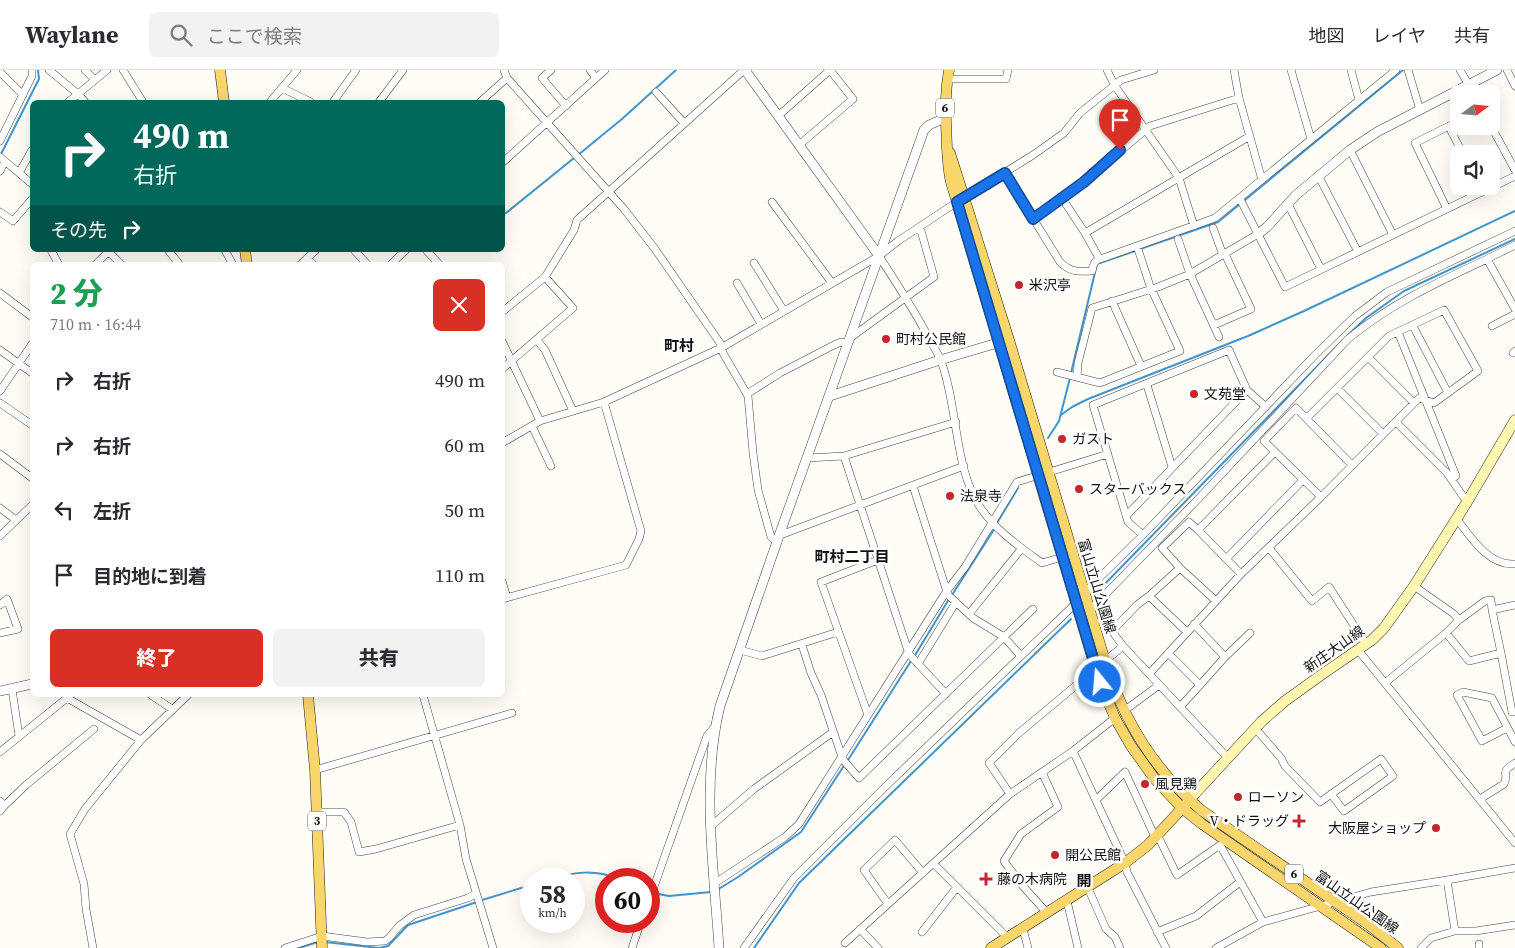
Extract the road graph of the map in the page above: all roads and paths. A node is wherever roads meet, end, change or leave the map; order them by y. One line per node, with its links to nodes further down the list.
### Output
1 (32, 70): 37 (street)
2 (49, 70): 38 (street)
3 (85, 70): 31 (street)
4 (107, 70): 31 (street)
5 (123, 70): 42 (street)
6 (220, 70): 43 (main road)
7 (356, 70): 46 (street)
8 (403, 70): 47 (street)
9 (504, 70): 29 (street)
10 (551, 70): 50 (street)
11 (590, 70): 30 (street)
12 (605, 70): 30 (street)
13 (744, 70): 52 (street); 54 (street)
14 (830, 70): 52 (street); 62 (street)
15 (1008, 70): 27 (street)
16 (1107, 70): 33 (street)
17 (1154, 70): 33 (street)
18 (1234, 70): 39 (street)
19 (1291, 70): 60 (street)
20 (1351, 70): 49 (street)
21 (1396, 70): 49 (street)
22 (1408, 70): 51 (street)
23 (1460, 70): 32 (street)
24 (1497, 70): 32 (street)
25 (1507, 70): 34 (street)
26 (293, 72): 35 (street)
27 (948, 75): 53 (main road, 富山立山公園線 / 6)
28 (1, 76): 37 (street)
29 (507, 78): 48 (street); 55 (street)
30 (596, 78): 50 (street)
31 (94, 80): 38 (street)
32 (1469, 84): 51 (street)
33 (1115, 86): 57 (street); 71 (street)
34 (1515, 86)
35 (282, 88): 44 (street); 45 (street)
36 (656, 92): 54 (street)
37 (23, 94): 61 (street)
38 (78, 94): 40 (street); 41 (street)
39 (1239, 98): 57 (street); 59 (street)
40 (70, 100)
41 (83, 100)
42 (142, 100)
43 (224, 100)
44 (272, 100)
45 (307, 100)
46 (335, 100)
47 (380, 100)
48 (482, 100)
49 (1359, 100): 60 (street)
50 (566, 106): 55 (street)
51 (1420, 110): 64 (street)
52 (778, 116): 62 (street)
53 (945, 118): 82 (main road, 富山立山公園線 / 6); 108 (street)
54 (684, 122): 78 (street)
55 (547, 123): 67 (street); 78 (street)
56 (1449, 127): 63 (street); 86 (street)
57 (1144, 129): 74 (street); 80 (street)
58 (1496, 135): 69 (street)
59 (1250, 136): 74 (street); 75 (street)
60 (1312, 140): 75 (street)
61 (0, 142)
62 (799, 145): 108 (street)
63 (1458, 145)
64 (1350, 150): 72 (street); 95 (street)
65 (30, 154): 70 (street)
66 (3, 159): 68 (street); 70 (street)
67 (505, 160)
68 (0, 170)
69 (1515, 170)
70 (19, 173): 76 (street)
71 (1005, 173): 82 (street); 88 (street)
72 (1318, 175): 85 (street); 106 (street)
73 (1515, 176): 77 (street)
74 (1179, 178): 89 (street); 93 (street)
75 (1262, 180): 81 (street)
76 (30, 182)
77 (1500, 182)
78 (608, 191): 123 (street); 146 (street)
79 (1470, 195): 86 (street)
80 (1062, 198): 88 (street); 93 (street)
81 (1240, 199): 89 (street); 94 (street)
82 (960, 200): 90 (street); 143 (main road, 富山立山公園線 / 6)
83 (30, 201): 87 (street)
84 (772, 202): 125 (street)
85 (1288, 204): 94 (street); 121 (street)
86 (1446, 209): 95 (street)
87 (0, 212)
88 (1033, 219): 110 (street)
89 (1194, 226): 98 (street)
90 (920, 227): 108 (street); 128 (street)
91 (1214, 228): 107 (street)
92 (1515, 231): 168 (street)
93 (1085, 233): 110 (street)
94 (1258, 234): 107 (street); 121 (street)
95 (1393, 235): 106 (street)
96 (1178, 239): 122 (street)
97 (1515, 245): 111 (street)
98 (1137, 246): 110 (street); 126 (street)
99 (107, 252): 112 (street)
100 (109, 252): 113 (street)
101 (170, 252): 114 (street)
102 (314, 252): 109 (street)
103 (356, 252): 117 (street)
104 (404, 252): 118 (street)
105 (428, 252): 119 (street)
106 (1358, 252): 121 (street)
107 (1224, 254): 122 (street); 136 (street)
108 (880, 256): 125 (street); 128 (street); 142 (street)
109 (308, 258): 115 (street); 116 (street)
110 (1099, 258)
111 (1487, 259): 130 (street); 224 (street)
112 (98, 262)
113 (119, 262)
114 (178, 262)
115 (303, 262)
116 (311, 262)
117 (365, 262)
118 (393, 262)
119 (437, 262)
120 (754, 263): 132 (street)
121 (1321, 269)
122 (1190, 274): 126 (street); 136 (street)
123 (545, 277): 131 (street); 141 (street)
124 (737, 283): 135 (street)
125 (832, 283): 132 (street)
126 (1152, 289): 129 (street); 152 (street)
127 (0, 294): 134 (street)
128 (906, 299): 142 (street); 149 (street)
129 (1112, 302): 152 (street); 156 (street)
130 (1515, 309)
131 (505, 310)
132 (784, 311): 135 (street)
133 (1515, 314): 138 (street)
134 (30, 316)
135 (761, 324): 146 (street)
136 (1214, 325): 140 (street)
137 (1413, 326): 139 (street); 161 (street); 161 (street)
138 (1492, 326)
139 (1398, 332): 148 (street); 164 (street)
140 (1218, 337)
141 (537, 340): 150 (street); 169 (street)
142 (849, 341): 162 (street); 163 (street)
143 (1004, 341): 149 (street); 188 (main road, 富山立山公園線 / 6)
144 (505, 346): 150 (street)
145 (30, 347): 151 (street)
146 (721, 348): 162 (street); 165 (street)
147 (0, 350): 151 (street)
148 (1368, 357): 158 (street); 166 (street)
149 (940, 360): 163 (street); 173 (street)
150 (513, 361): 153 (street); 172 (street)
151 (19, 363): 154 (street); 160 (street)
152 (1141, 366): 156 (street)
153 (505, 367)
154 (30, 371)
155 (1057, 372): 156 (street)
156 (1077, 377)
157 (1147, 385): 159 (street); 181 (street); 187 (street)
158 (1337, 388): 170 (street); 177 (street)
159 (1247, 390): 168 (street); 187 (street)
160 (0, 391)
161 (1448, 393): 164 (street)
162 (747, 394): 205 (street)
163 (830, 396): 183 (street)
164 (1425, 400): 166 (street); 190 (street)
165 (604, 402): 169 (street); 218 (street)
166 (1414, 403): 174 (street)
167 (0, 404): 175 (street)
168 (1266, 407): 204 (street)
169 (573, 411): 172 (street)
170 (1307, 418): 179 (street); 184 (street)
171 (1515, 420): 194 (main road, 新庄大山線)
172 (540, 421): 176 (street)
173 (956, 422): 182 (street); 186 (street)
174 (1396, 422): 177 (street); 190 (street)
175 (30, 424)
176 (532, 426): 178 (street); 185 (street)
177 (1383, 434): 184 (street)
178 (505, 441)
179 (1275, 452): 191 (street); 202 (street)
180 (0, 454): 189 (street)
181 (1108, 454): 188 (street); 198 (street)
182 (844, 456): 183 (street); 195 (street)
183 (808, 458): 205 (street)
184 (1352, 465): 193 (street)
185 (551, 466)
186 (964, 466): 192 (street); 201 (street)
187 (1172, 467): 198 (street)
188 (1044, 474): 201 (street); 208 (main road, 富山立山公園線 / 6)
189 (30, 476)
190 (1452, 479): 194 (street)
191 (1303, 480): 193 (street); 209 (street)
192 (913, 486): 195 (street); 215 (street)
193 (1321, 497): 207 (street)
194 (1467, 502): 199 (main road, 新庄大山線)
195 (860, 506): 205 (street); 210 (street)
196 (30, 507): 200 (street)
197 (0, 508): 200 (street)
198 (1127, 515): 204 (street)
199 (1456, 518): 211 (street); 214 (main road, 新庄大山線)
200 (16, 520): 203 (street)
201 (992, 521): 206 (street); 215 (street)
202 (1198, 530): 209 (street); 212 (street)
203 (0, 536)
204 (1143, 536): 216 (street)
205 (779, 538): 241 (street)
206 (1022, 548): 208 (street); 227 (street)
207 (1269, 548): 213 (street); 240 (street)
208 (1068, 555): 216 (main road, 富山立山公園線 / 6); 221 (main road, 富山立山公園線 / 6)
209 (1226, 559): 213 (street)
210 (878, 560): 232 (street); 244 (street)
211 (1515, 564)
212 (1180, 568): 217 (street); 219 (street)
213 (1241, 574): 219 (street)
214 (1414, 586): 229 (street); 240 (main road, 新庄大山線)
215 (946, 592): 220 (street); 244 (street)
216 (1084, 593): 221 (street); 247 (main road, 富山立山公園線 / 6)
217 (1149, 596): 231 (street); 233 (street)
218 (505, 598)
219 (1216, 601): 230 (street)
220 (956, 602): 227 (street); 248 (street)
221 (1076, 602): 245 (street); 249 (main road, 富山立山公園線 / 6)
222 (0, 605): 235 (street)
223 (1515, 605): 226 (street)
224 (1094, 606)
225 (1033, 609): 237 (street)
226 (1492, 610): 229 (street); 243 (street)
227 (969, 614): 237 (street)
228 (1102, 620): 231 (street)
229 (1459, 620): 234 (street)
230 (1194, 624): 233 (street); 246 (street)
231 (1112, 631): 239 (street)
232 (838, 632): 238 (street); 268 (street)
233 (1187, 632): 242 (street)
234 (1446, 632): 243 (street); 251 (street)
235 (0, 633)
236 (1250, 633): 246 (street)
237 (1004, 637): 245 (street); 257 (street)
238 (802, 645): 241 (street); 274 (street)
239 (1123, 646): 247 (street); 250 (street)
240 (1362, 647): 251 (street); 271 (main road, 新庄大山線)
241 (740, 650): 270 (street)
242 (1168, 653): 250 (street); 254 (street)
243 (1501, 653): 266 (street)
244 (909, 654): 248 (street); 268 (street)
245 (1021, 656): 330 (street)
246 (1225, 657): 254 (street)
247 (1104, 661): 249 (street); 265 (main road, 富山立山公園線 / 6)
248 (918, 664): 257 (street)
249 (1096, 668): 269 (main road, 富山立山公園線 / 6); 286 (street)
250 (1149, 674): 253 (street)
251 (1385, 683): 288 (street)
252 (30, 684): 255 (street)
253 (1159, 685): 263 (street); 265 (street)
254 (1200, 685): 263 (street)
255 (12, 689): 256 (street); 276 (street)
256 (0, 691)
257 (946, 694): 281 (street)
258 (66, 697): 276 (street); 277 (street)
259 (154, 697): 264 (street)
260 (186, 697): 264 (street)
261 (308, 697): 284 (main road, 3)
262 (424, 697): 275 (street)
263 (1180, 707): 282 (street)
264 (172, 709): 277 (street)
265 (1124, 711): 290 (main road, 富山立山公園線 / 6)
266 (1515, 712)
267 (512, 713): 275 (street)
268 (868, 715): 281 (street)
269 (1115, 718): 279 (street); 290 (main road, 富山立山公園線 / 6)
270 (715, 726): 294 (street); 300 (street)
271 (1255, 728): 282 (main road, 新庄大山線); 287 (street)
272 (1507, 728): 272 (street); 278 (street)
273 (94, 729): 291 (street)
274 (833, 732): 281 (street); 294 (street)
275 (435, 735): 284 (street); 293 (street)
276 (19, 736): 280 (street)
277 (140, 740): 324 (street)
278 (1515, 742)
279 (1073, 751): 285 (street); 289 (street)
280 (0, 752)
281 (842, 757): 304 (street)
282 (1228, 758): 290 (main road, 新庄大山線)
283 (1515, 763): 288 (street)
284 (315, 770): 292 (main road, 3)
285 (1042, 772): 286 (street); 312 (street)
286 (1010, 794): 298 (street)
287 (1331, 794): 287 (street)
288 (1480, 799): 296 (street)
289 (1096, 800): 295 (street); 297 (street)
290 (1186, 804): 295 (main road); 309 (main road, 富山立山公園線 / 6); 311 (main road, 富山立山公園線 / 6)
291 (1, 806)
292 (317, 812): 293 (street); 321 (main road, 3)
293 (460, 825): 307 (street)
294 (711, 826): 304 (street)
295 (1156, 836): 297 (main road); 303 (street)
296 (1515, 842)
297 (1125, 863): 306 (main road); 319 (street)
298 (934, 864): 301 (street); 305 (street)
299 (1515, 868): 302 (street)
300 (660, 869)
301 (923, 873): 310 (street); 310 (street)
302 (1447, 880): 309 (street); 317 (street)
303 (1240, 882): 313 (street); 319 (street)
304 (715, 883): 329 (street)
305 (957, 887): 318 (street); 322 (street)
306 (1088, 888): 308 (main road); 335 (street)
307 (476, 894): 321 (street); 327 (street)
308 (1066, 901): 312 (main road); 334 (street)
309 (1335, 903): 311 (street); 339 (main road, 富山立山公園線 / 6)
310 (888, 904): 315 (street)
311 (1322, 906): 313 (street); 338 (main road, 富山立山公園線 / 6)
312 (1047, 913): 316 (main road)
313 (1262, 922): 337 (street)
314 (1515, 925): 317 (street)
315 (860, 929): 323 (street); 331 (street)
316 (1023, 929): 322 (main road); 333 (street)
317 (1455, 931): 340 (street)
318 (922, 932)
319 (1158, 932): 336 (street)
320 (637, 933): 328 (street)
321 (322, 936): 325 (street); 326 (main road, 3)
322 (1008, 938): 332 (main road)
323 (845, 943)
324 (93, 948)
325 (285, 948)
326 (322, 948)
327 (493, 948)
328 (632, 948)
329 (719, 948)
330 (744, 948)
331 (878, 948)
332 (991, 948)
333 (1028, 948)
334 (1078, 948)
335 (1120, 948)
336 (1166, 948)
337 (1216, 948)
338 (1381, 948)
339 (1398, 948)
340 (1421, 948)

